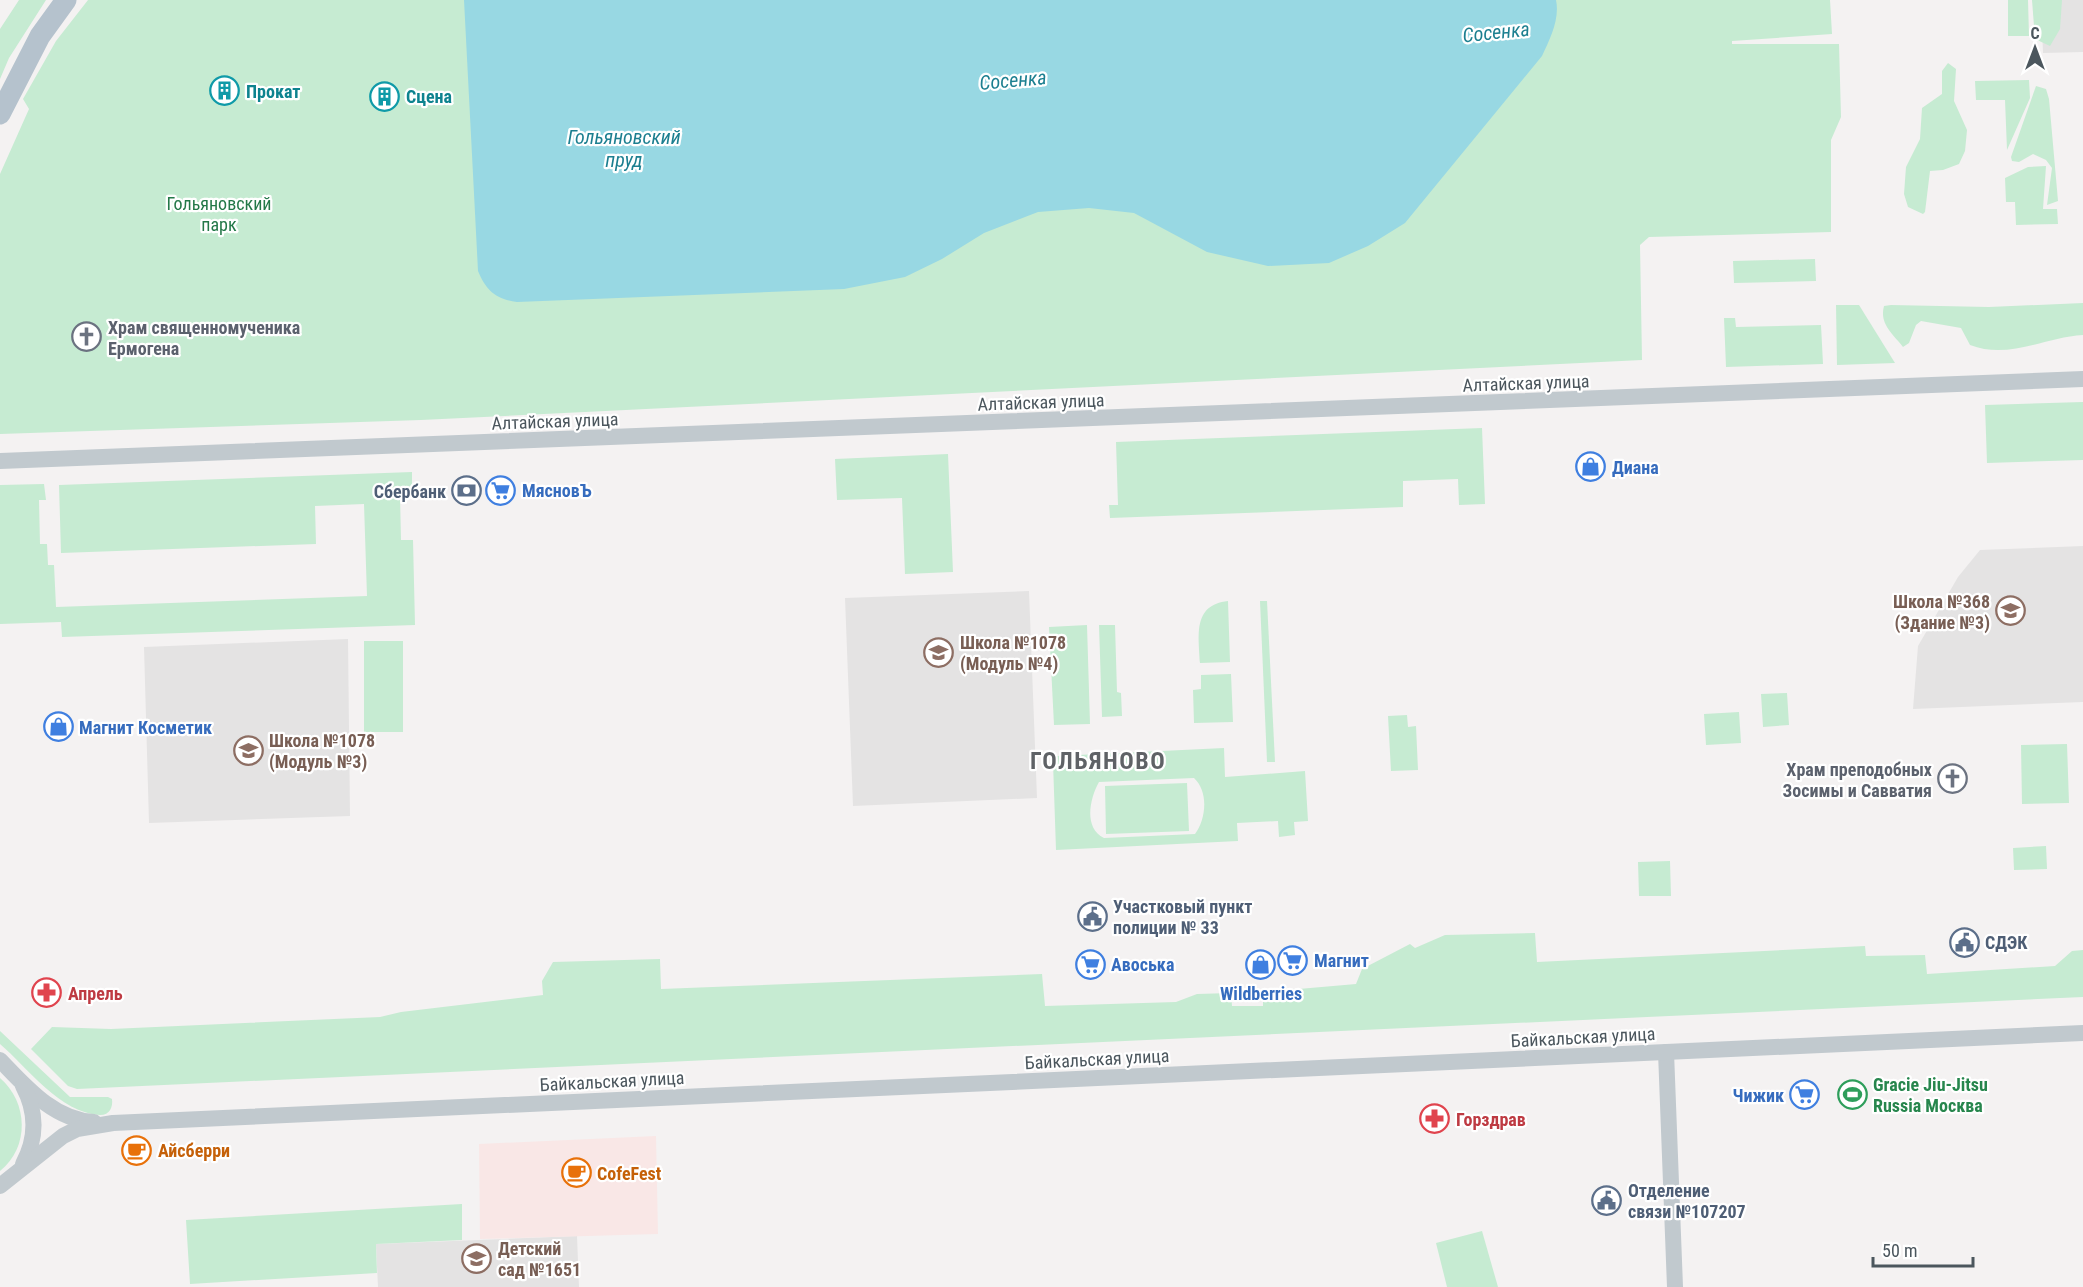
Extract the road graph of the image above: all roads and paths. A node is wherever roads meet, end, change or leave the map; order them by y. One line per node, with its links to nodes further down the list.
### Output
1 (66, 0): 2 (main road)
2 (0, 114)
3 (2083, 379): 4 (street, Алтайская улица)
4 (0, 461)
5 (2083, 1033): 6 (street, Байкальская улица)
6 (1666, 1052): 8 (street, Байкальская улица); 10 (street)
7 (8, 1069): 8 (street); 9 (street)
8 (113, 1123): 9 (street)
9 (5, 1185)
10 (1675, 1287)

